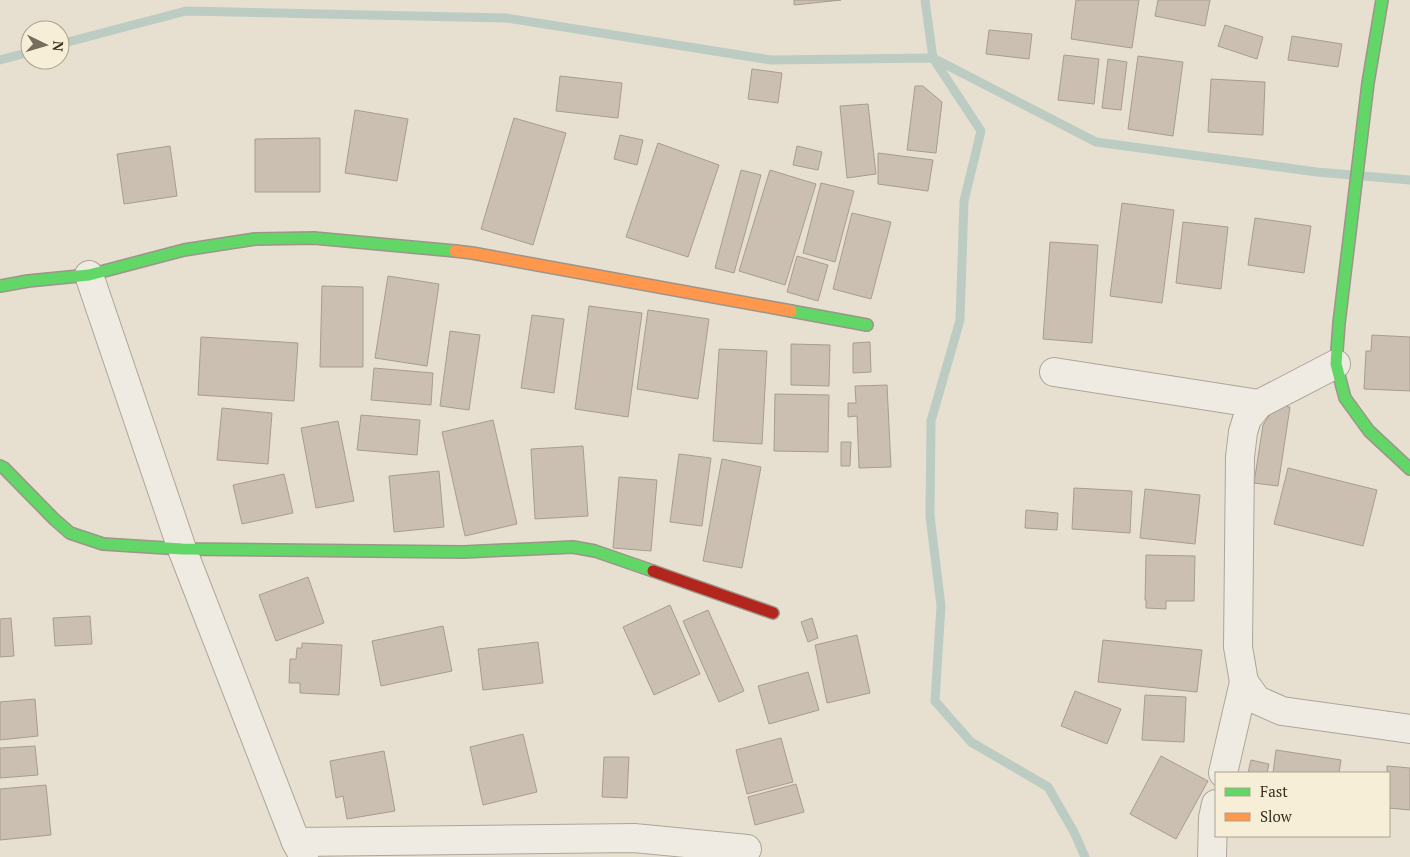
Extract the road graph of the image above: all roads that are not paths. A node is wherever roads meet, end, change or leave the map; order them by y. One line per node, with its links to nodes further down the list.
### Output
1 (1382, 0): 5 (street)
2 (89, 275): 3 (street); 4 (street); 10 (street)
3 (0, 286)
4 (867, 325)
5 (1336, 364): 7 (street); 9 (street)
6 (1054, 372): 7 (street)
7 (1259, 404): 12 (street)
8 (0, 466): 10 (street)
9 (1410, 468)
10 (182, 549): 11 (street); 16 (street)
11 (774, 613)
12 (1244, 682): 13 (street); 14 (street)
13 (1410, 729)
14 (1223, 772)
15 (1215, 809): 18 (street)
16 (300, 849): 17 (street)
17 (747, 849)
18 (1212, 857)

